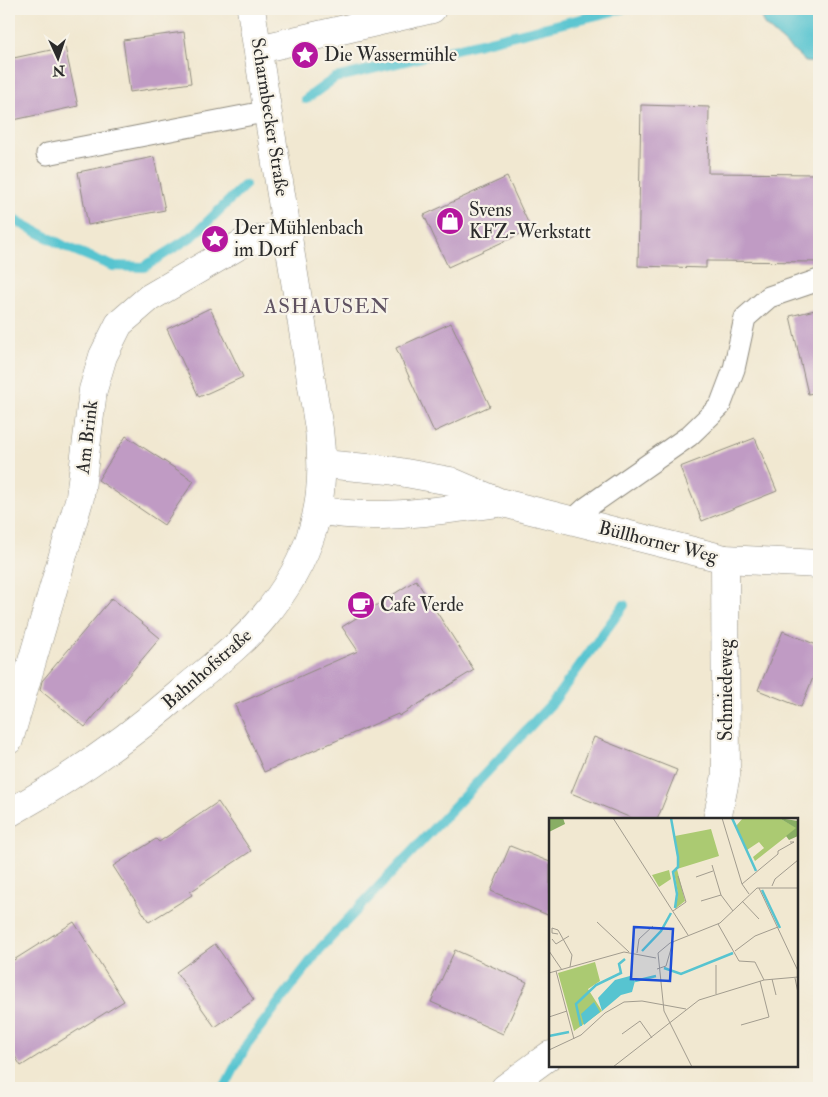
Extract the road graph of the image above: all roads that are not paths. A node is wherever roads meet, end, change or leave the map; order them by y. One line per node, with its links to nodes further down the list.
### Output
1 (251, 9): 3 (street, Scharmbecker Straße)
2 (432, 9): 3 (street)
3 (259, 49): 4 (street, Scharmbecker Straße)
4 (269, 110): 5 (lane); 6 (street, Scharmbecker Straße)
5 (48, 154)
6 (289, 235): 8 (street, Scharmbecker Straße); 14 (street, Am Brink)
7 (819, 280): 11 (lane)
8 (323, 464): 9 (street, Büllhorner Weg); 10 (street, Bahnhofstraße)
9 (499, 502): 10 (street, Büllhorner Weg); 11 (street, Büllhorner Weg)
10 (318, 510): 15 (street, Bahnhofstraße)
11 (573, 520): 12 (street, Büllhorner Weg)
12 (726, 559): 13 (street, Büllhorner Weg); 16 (street, Schmiedeweg)
13 (819, 564)
14 (9, 740)
15 (9, 812)
16 (717, 818)
17 (549, 1056): 18 (street)
18 (505, 1088)

